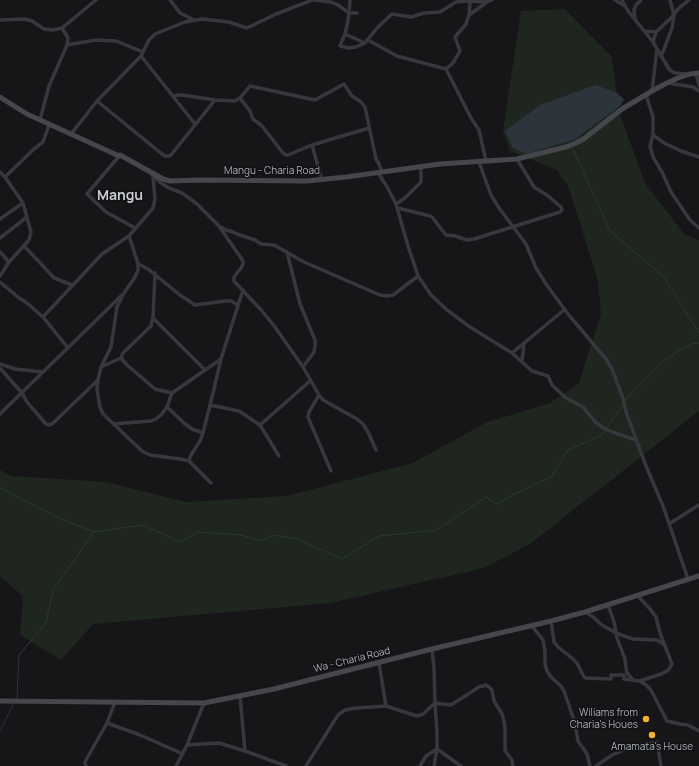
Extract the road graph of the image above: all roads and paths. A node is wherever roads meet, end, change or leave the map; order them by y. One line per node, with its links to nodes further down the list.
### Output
1 (96, 0): 21 (street)
2 (170, 0): 19 (street)
3 (313, 0): 14 (street); 19 (street)
4 (350, 0): 14 (street)
5 (469, 0): 12 (street); 16 (street); 25 (street)
6 (492, 0): 12 (street)
7 (615, 0): 13 (street)
8 (622, 0): 13 (street)
9 (641, 0): 20 (street)
10 (670, 0): 17 (street)
11 (689, 0): 17 (street)
12 (487, 2): 16 (street)
13 (626, 7): 20 (street)
14 (349, 13): 15 (street); 24 (street)
15 (357, 13)
16 (469, 15): 31 (street)
17 (674, 15): 23 (street); 30 (street)
18 (0, 20): 21 (street)
19 (194, 20): 29 (street)
20 (636, 20): 22 (street)
21 (62, 28): 27 (street)
22 (645, 31): 23 (street); 26 (street)
23 (656, 32): 26 (street)
24 (345, 34): 25 (street); 25 (street)
25 (367, 41): 31 (street)
26 (653, 42): 28 (street)
27 (68, 44): 29 (street); 43 (street)
28 (657, 49): 30 (street); 35 (street)
29 (142, 54): 39 (street); 42 (street)
30 (661, 57): 32 (street)
31 (446, 69): 53 (street)
32 (695, 73): 33 (street, Mangu - Charia Road); 34 (street)
33 (667, 83): 35 (street, Mangu - Charia Road); 36 (street)
34 (699, 85)
35 (652, 91): 37 (street, Mangu - Charia Road)
36 (699, 91)
37 (646, 95): 48 (street); 52 (street, Mangu - Charia Road)
38 (0, 97): 43 (street, Mangu - Charia Road)
39 (174, 97): 41 (street); 44 (street)
40 (240, 98): 41 (street); 46 (street); 49 (street)
41 (215, 100): 44 (street)
42 (97, 101): 44 (street); 47 (street)
43 (40, 120): 45 (street, Mangu - Charia Road)
44 (195, 124)
45 (49, 125): 47 (street, Mangu - Charia Road); 60 (street)
46 (369, 128): 49 (street); 58 (street)
47 (71, 134): 50 (street, Mangu - Charia Road)
48 (653, 135): 51 (street); 69 (street)
49 (312, 145): 61 (street)
50 (120, 155): 56 (street, Mangu - Charia Road); 68 (street)
51 (699, 157)
52 (517, 159): 53 (street, Mangu - Charia Road); 67 (street)
53 (486, 161): 54 (street, Mangu - Charia Road)
54 (479, 162): 55 (street, Mangu - Charia Road); 67 (street)
55 (421, 167): 58 (street, Mangu - Charia Road); 63 (street)
56 (148, 171): 59 (street); 61 (street, Mangu - Charia Road)
57 (0, 172): 60 (street)
58 (380, 173): 61 (street, Mangu - Charia Road); 63 (street)
59 (153, 176): 66 (street); 68 (street)
60 (5, 178): 62 (street)
61 (322, 180)
62 (23, 203): 64 (street); 65 (street)
63 (397, 206): 67 (street); 79 (street)
64 (27, 217): 71 (street); 72 (street)
65 (0, 219)
66 (219, 226): 74 (street); 82 (street)
67 (513, 226): 85 (street)
68 (135, 228): 70 (street)
69 (699, 228)
70 (129, 236): 76 (street); 81 (street)
71 (0, 238)
72 (24, 246): 75 (street); 81 (street)
73 (0, 252): 75 (street)
74 (287, 252): 79 (street); 96 (street)
75 (9, 262): 78 (street)
76 (138, 264): 77 (street); 83 (street)
77 (155, 273): 84 (street); 87 (street)
78 (0, 276)
79 (418, 276): 90 (street)
80 (0, 282): 86 (street)
81 (72, 285): 86 (street)
82 (243, 290): 84 (street); 96 (street)
83 (124, 293): 89 (street); 95 (street)
84 (238, 304): 92 (street)
85 (564, 310): 88 (street); 111 (street)
86 (43, 317): 89 (street)
87 (153, 318): 91 (street); 98 (street)
88 (524, 343): 90 (street); 93 (street)
89 (68, 348): 99 (street)
90 (512, 353): 93 (street)
91 (121, 358): 95 (street); 103 (street)
92 (221, 359): 98 (street); 105 (street)
93 (522, 362): 111 (street)
94 (0, 364): 99 (street)
95 (101, 367): 100 (street)
96 (303, 367): 101 (street)
97 (0, 368): 102 (street)
98 (205, 370): 103 (street)
99 (43, 372): 102 (street)
100 (98, 380): 102 (street); 108 (street)
101 (310, 381): 104 (street); 109 (street)
102 (22, 393): 107 (street)
103 (172, 393): 106 (street)
104 (319, 395): 112 (street); 115 (street)
105 (210, 405): 109 (street); 110 (street)
106 (167, 407): 108 (street); 110 (street)
107 (0, 414)
108 (113, 424): 114 (street)
109 (260, 425): 113 (street)
110 (203, 433): 114 (street)
111 (636, 440): 118 (street)
112 (376, 450)
113 (279, 456)
114 (189, 461): 116 (street)
115 (331, 471)
116 (211, 483)
117 (699, 505): 118 (street)
118 (669, 524): 120 (street)
119 (699, 576): 120 (street, Wa - Charia Road)
120 (688, 579): 121 (street, Wa - Charia Road)
121 (636, 595): 122 (street, Wa - Charia Road); 127 (street)
122 (608, 605): 123 (street, Wa - Charia Road); 126 (street)
123 (585, 612): 124 (street, Wa - Charia Road); 126 (street)
124 (551, 621): 125 (street, Wa - Charia Road); 130 (street)
125 (532, 626): 128 (street, Wa - Charia Road); 152 (street)
126 (616, 633): 127 (street); 130 (street)
127 (665, 644): 131 (street)
128 (432, 649): 129 (street, Wa - Charia Road); 136 (street)
129 (379, 663): 132 (street, Wa - Charia Road); 137 (street)
130 (633, 680): 131 (street)
131 (640, 681): 139 (street)
132 (240, 696): 135 (street, Wa - Charia Road); 142 (street)
133 (0, 701): 134 (street, Wa - Charia Road)
134 (115, 702): 135 (street, Wa - Charia Road); 138 (street)
135 (204, 703): 140 (street)
136 (435, 703): 137 (street); 141 (street); 151 (street)
137 (386, 706): 147 (street)
138 (107, 722): 143 (street); 144 (street)
139 (699, 731)
140 (188, 745): 142 (street); 143 (street)
141 (437, 748): 148 (street); 149 (street); 150 (street)
142 (245, 750): 146 (street)
143 (183, 754): 145 (street)
144 (86, 766)
145 (176, 766)
146 (286, 766)
147 (306, 766)
148 (420, 766)
149 (434, 766)
150 (461, 766)
151 (513, 766)
152 (590, 766)
153 (596, 766): 154 (street)
154 (661, 766)

